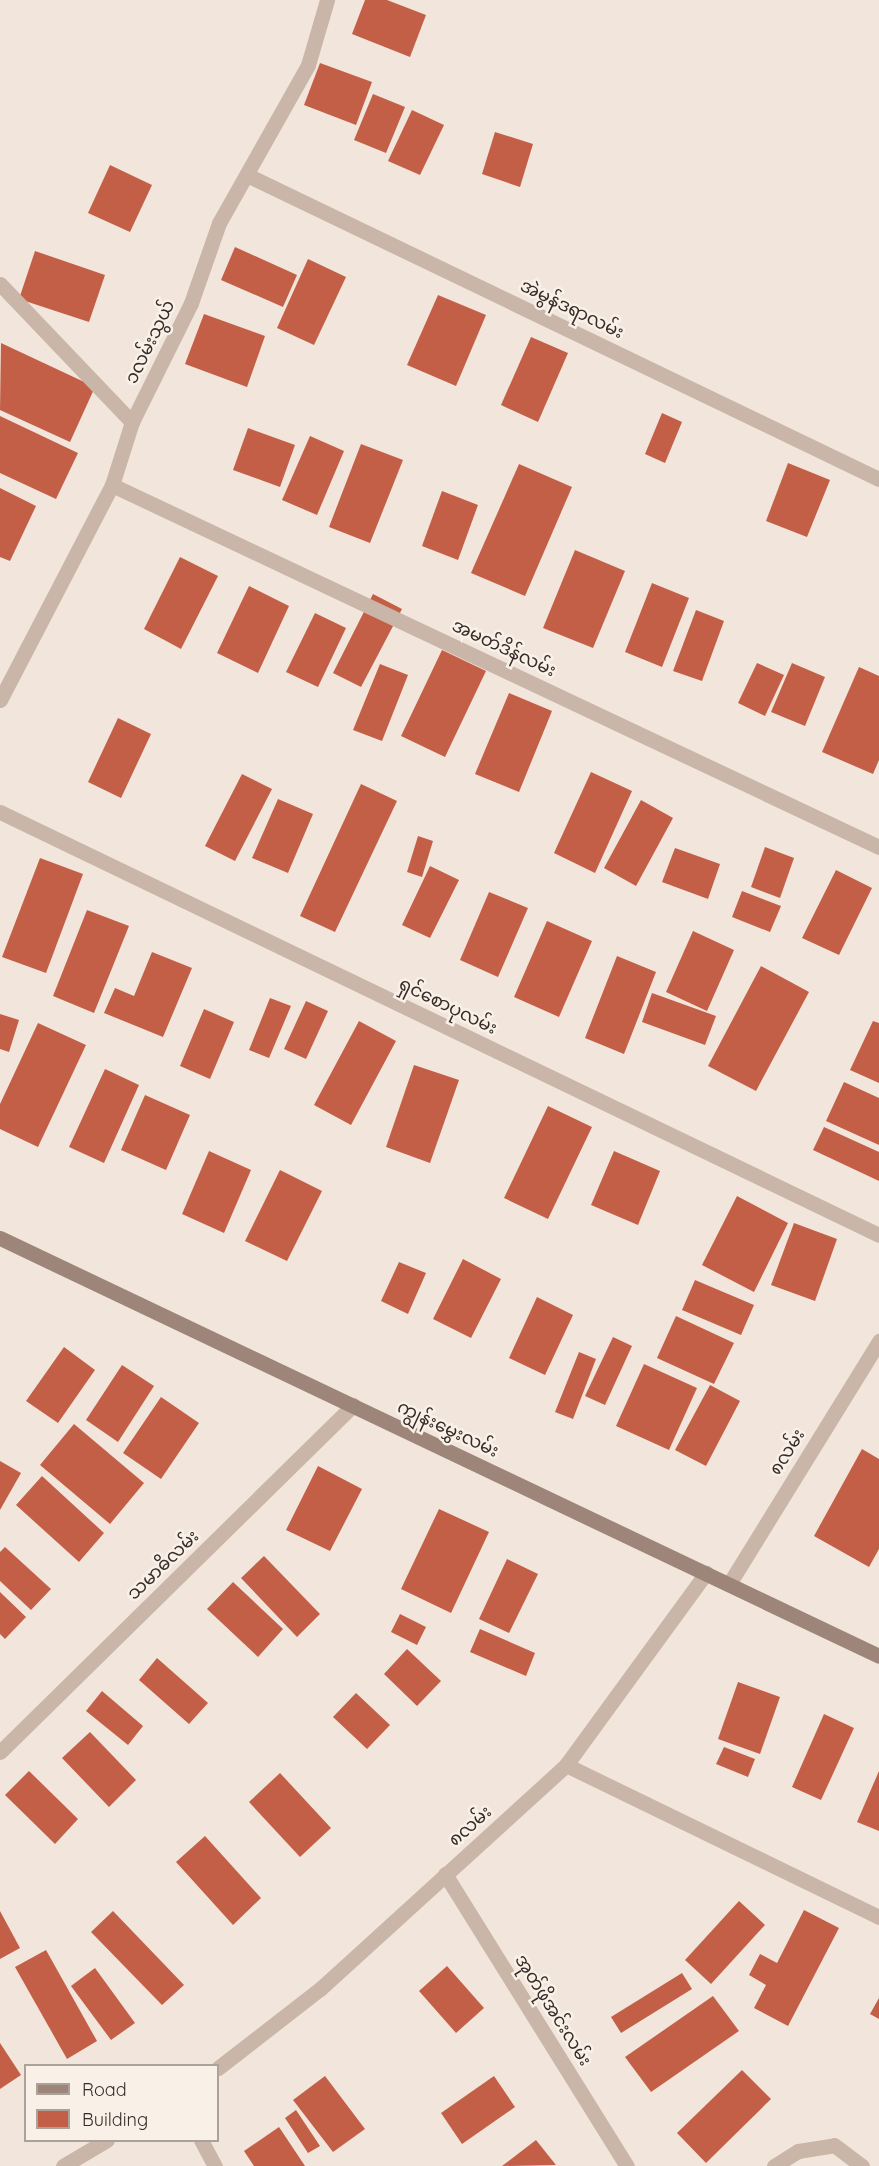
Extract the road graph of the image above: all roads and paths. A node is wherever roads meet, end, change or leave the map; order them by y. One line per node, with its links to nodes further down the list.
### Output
1 (327, 0): 2 (street, ၁လမ်းသွယ်)
2 (247, 175): 4 (street, ၁လမ်းသွယ်); 5 (street, အဲမွန်ဒရာလမ်း)
3 (0, 284): 4 (street)
4 (132, 422): 6 (street, ၁လမ်းသွယ်)
5 (879, 479)
6 (112, 485): 7 (street, ၁လမ်းသွယ်); 9 (street, အမတ်ဒိန်လမ်း)
7 (0, 700)
8 (0, 812): 10 (street, ရှင်စောပုလမ်း)
9 (879, 847)
10 (879, 1235)
11 (0, 1238): 13 (street, ကျွန်းမွှေးလမ်း)
12 (879, 1341): 15 (street, ၈လမ်း)
13 (353, 1405): 14 (street, ကျွန်းမွှေးလမ်း); 17 (street, သမာဓိလမ်း)
14 (706, 1573): 15 (street, ကျွန်းမွှေးလမ်း); 18 (street, ၈လမ်း)
15 (729, 1584): 16 (street, ကျွန်းမွှေးလမ်း)
16 (879, 1656)
17 (0, 1752)
18 (566, 1766): 19 (street, ၈လမ်း); 20 (street)
19 (445, 1874): 21 (street, ၈လမ်း); 26 (street, အုတ်ဖိုအင်းလမ်း)
20 (879, 1917)
21 (219, 2067)
22 (103, 2142): 24 (street)
23 (202, 2142): 25 (street)
24 (63, 2166)
25 (215, 2166)
26 (627, 2166)
27 (774, 2166): 28 (street)
28 (862, 2166)

